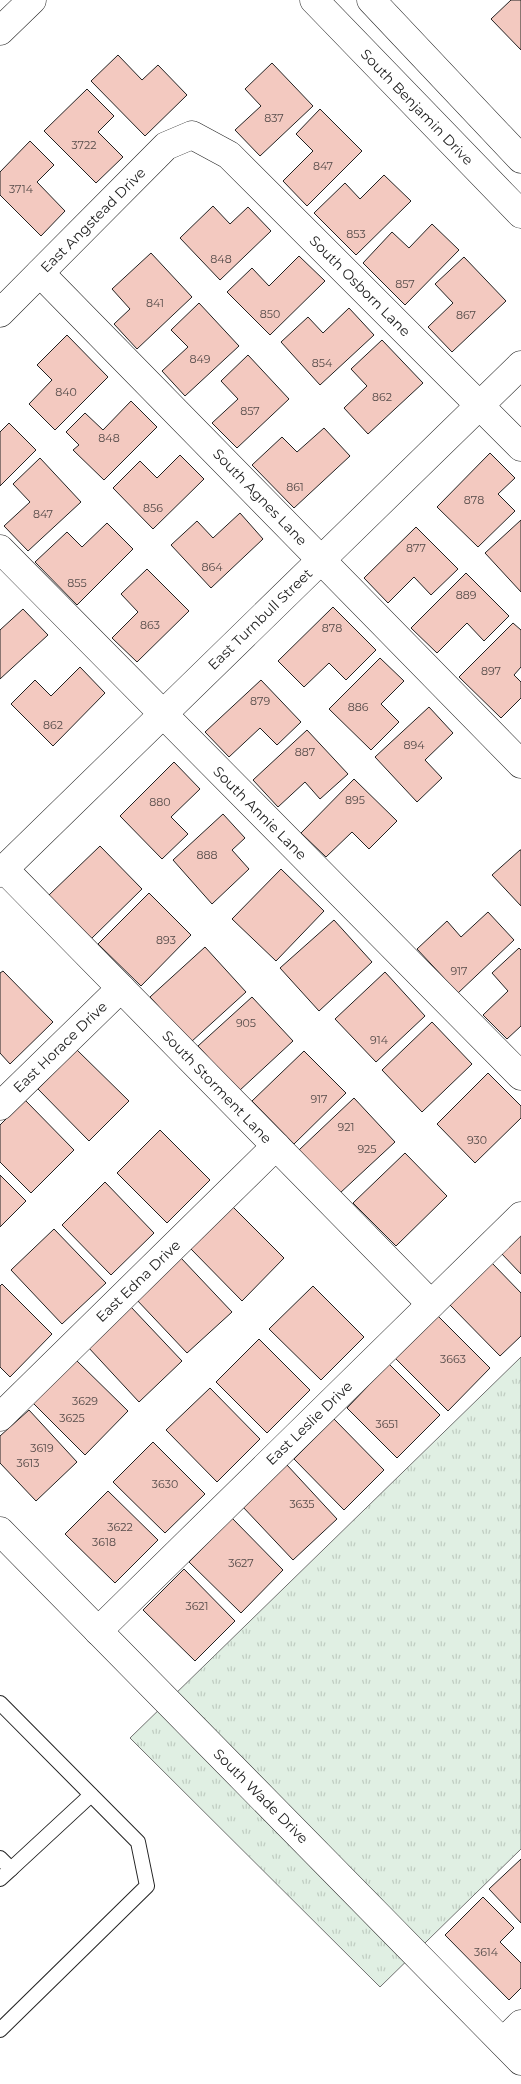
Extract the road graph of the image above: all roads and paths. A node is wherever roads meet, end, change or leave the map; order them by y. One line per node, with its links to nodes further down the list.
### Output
1 (32, 0): 4 (street)
2 (314, 0): 7 (street, South Benjamin Drive)
3 (371, 0): 6 (street)
4 (0, 31)
5 (192, 135): 8 (street, East Angstead Drive); 11 (street, South Osborn Lane)
6 (521, 159)
7 (521, 214)
8 (40, 273): 9 (street, East Angstead Drive); 14 (street, South Agnes Lane)
9 (0, 313)
10 (521, 364): 11 (street, East Turnbull Street)
11 (479, 405): 12 (street, South Osborn Lane); 14 (street, East Turnbull Street)
12 (521, 448)
13 (0, 549): 15 (street, South Annie Lane)
14 (321, 559): 15 (street, East Turnbull Street); 16 (street, South Agnes Lane)
15 (162, 715): 17 (street, East Turnbull Street); 19 (street, South Annie Lane)
16 (521, 764)
17 (2, 871): 18 (street, South Storment Lane)
18 (120, 988): 20 (street, East Horace Drive); 21 (street, South Storment Lane)
19 (521, 1076)
20 (0, 1106)
21 (276, 1146): 23 (street, South Storment Lane); 24 (street, East Edna Drive)
22 (521, 1216): 23 (street, East Leslie Drive)
23 (431, 1304): 26 (street, East Leslie Drive)
24 (0, 1417)
25 (0, 1531): 26 (street, South Wade Drive)
26 (98, 1631): 33 (street, South Wade Drive)
27 (0, 1703): 28 (lane)
28 (91, 1795): 30 (lane); 32 (lane)
29 (0, 1858): 30 (lane)
30 (11, 1869): 31 (lane)
31 (0, 1879)
32 (0, 2030)
33 (515, 2042)

